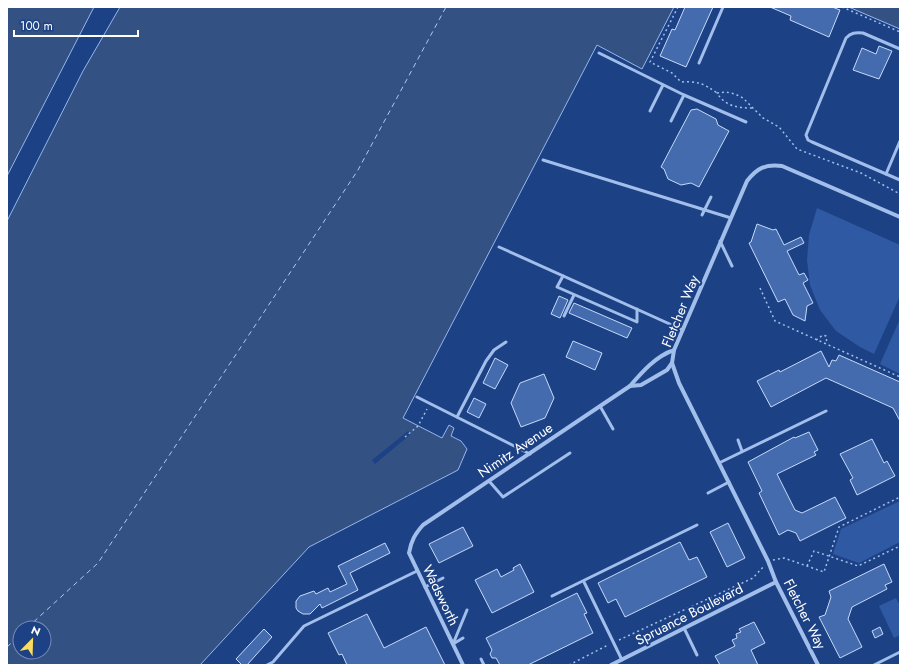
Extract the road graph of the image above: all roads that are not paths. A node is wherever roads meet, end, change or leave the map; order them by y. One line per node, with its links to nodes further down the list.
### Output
1 (723, 7): 4 (lane)
2 (900, 50): 12 (lane)
3 (599, 53): 5 (lane)
4 (700, 63)
5 (663, 85): 6 (lane); 7 (lane)
6 (684, 96): 8 (lane); 9 (lane)
7 (650, 111)
8 (671, 121)
9 (746, 122)
10 (900, 141): 12 (lane)
11 (543, 160): 15 (lane)
12 (886, 174): 13 (lane)
13 (900, 180)
14 (710, 197): 15 (lane)
15 (704, 210): 16 (lane); 18 (lane)
16 (702, 215)
17 (900, 217): 18 (street, Fletcher Way)
18 (731, 218): 19 (street, Fletcher Way)
19 (720, 241): 21 (lane); 26 (street, Fletcher Way)
20 (499, 247): 22 (lane)
21 (732, 266)
22 (563, 276): 23 (lane); 24 (lane)
23 (574, 295): 24 (lane); 25 (lane)
24 (637, 309): 26 (lane)
25 (564, 316)
26 (683, 330): 28 (street, Fletcher Way)
27 (506, 342): 34 (lane)
28 (674, 350): 29 (street, Fletcher Way); 30 (street, Nimitz Avenue)
29 (672, 363): 30 (street, Nimitz Avenue); 40 (street, Fletcher Way)
30 (630, 386): 32 (street, Nimitz Avenue)
31 (417, 397): 34 (lane)
32 (600, 406): 35 (lane); 39 (street, Nimitz Avenue)
33 (826, 411): 37 (lane)
34 (456, 417): 39 (lane)
35 (612, 429)
36 (738, 440): 37 (lane)
37 (742, 451): 40 (lane)
38 (570, 453): 41 (lane)
39 (530, 454): 41 (street, Nimitz Avenue)
40 (719, 462): 42 (street, Fletcher Way)
41 (489, 481): 45 (street, Nimitz Avenue)
42 (729, 482): 43 (lane); 49 (street, Fletcher Way)
43 (708, 493)
44 (697, 525): 48 (lane)
45 (414, 534): 46 (street, Wadsworth)
46 (417, 571): 50 (street, Wadsworth); 60 (lane)
47 (443, 578): 50 (lane)
48 (584, 582): 51 (lane); 59 (lane)
49 (776, 582): 53 (street, Spruance Boulevard); 64 (street, Fletcher Way)
50 (425, 587): 55 (street, Wadsworth)
51 (552, 596)
52 (467, 610): 55 (lane)
53 (684, 628): 57 (lane); 59 (street, Spruance Boulevard)
54 (463, 638): 55 (lane)
55 (452, 644): 61 (street, Wadsworth)
56 (900, 652): 65 (lane)
57 (697, 655)
58 (481, 659): 62 (lane)
59 (622, 660): 63 (street, Spruance Boulevard)
60 (267, 665)
61 (463, 665)
62 (484, 665)
63 (611, 665)
64 (818, 665)
65 (874, 665)

